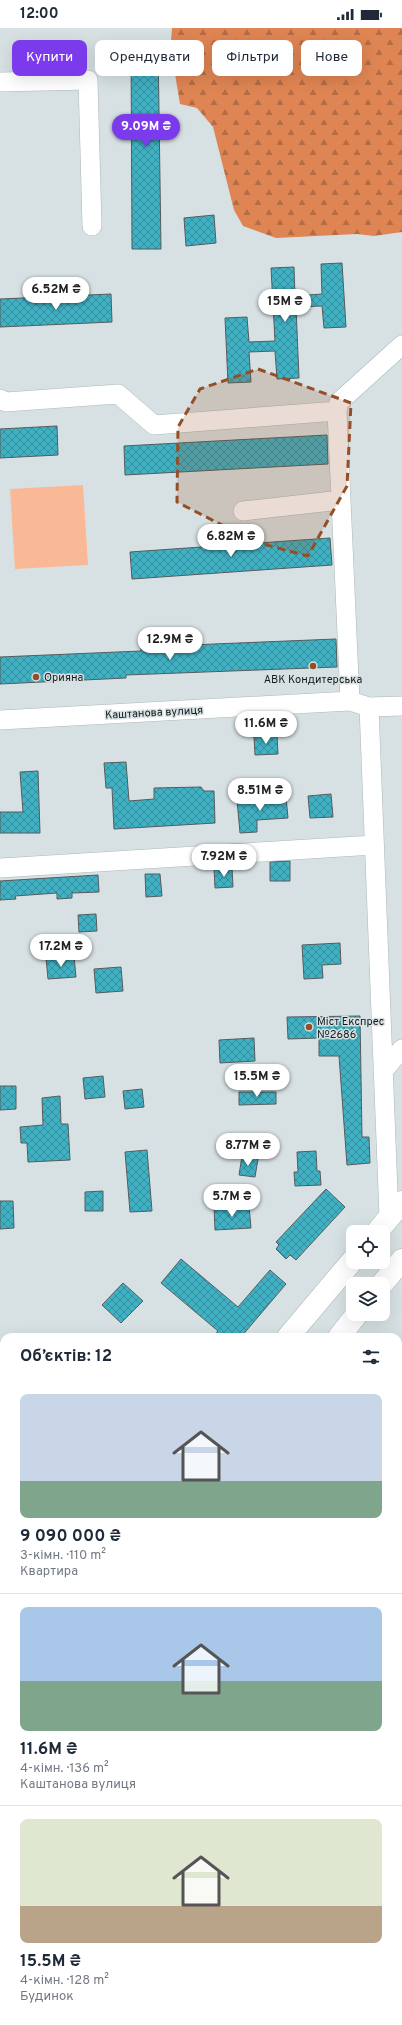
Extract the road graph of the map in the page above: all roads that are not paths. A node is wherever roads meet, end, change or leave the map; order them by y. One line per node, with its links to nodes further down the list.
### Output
1 (0, 82): 2 (street)
2 (92, 226)
3 (402, 345): 5 (street)
4 (0, 399): 5 (street)
5 (337, 411): 6 (street)
6 (341, 500): 7 (street); 8 (street)
7 (243, 511)
8 (350, 701): 10 (street, Каштанова вулиця); 11 (street, Каштанова вулиця)
9 (402, 706): 10 (street, Каштанова вулиця)
10 (369, 707): 12 (street)
11 (0, 720)
12 (374, 845): 13 (street); 15 (street)
13 (0, 868)
14 (402, 1049): 15 (street)
15 (383, 1071): 16 (street)
16 (389, 1217)
17 (402, 1260): 19 (main road)
18 (346, 1268): 21 (main road)
19 (388, 1277)
20 (352, 1321): 22 (main road)
21 (291, 1333)
22 (341, 1333)

